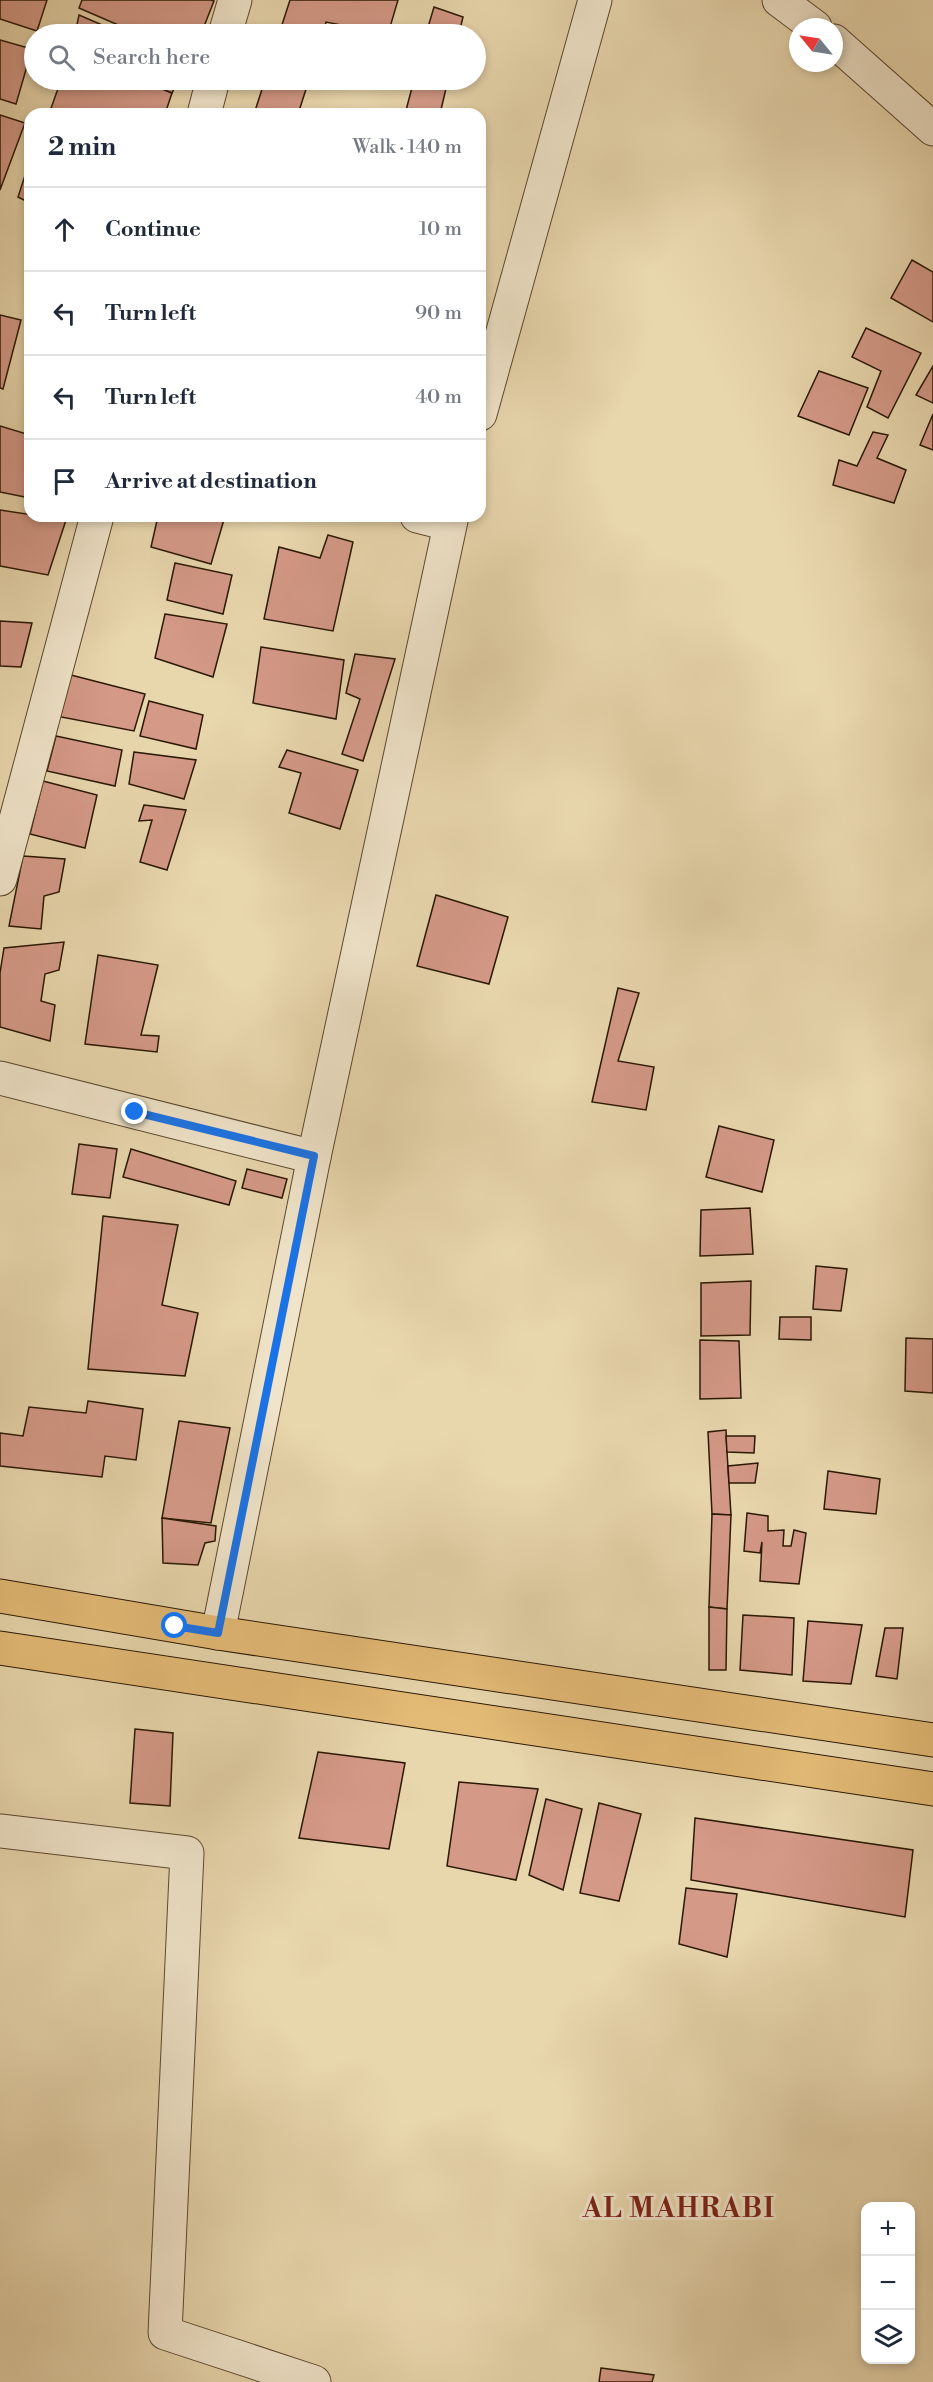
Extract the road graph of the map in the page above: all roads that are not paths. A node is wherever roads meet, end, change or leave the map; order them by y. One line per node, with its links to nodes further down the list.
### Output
1 (235, 0): 5 (street)
2 (595, 0): 10 (street)
3 (779, 0): 4 (street)
4 (803, 18)
5 (228, 24)
6 (843, 49): 9 (street)
7 (210, 90): 8 (street)
8 (206, 108)
9 (933, 129)
10 (486, 392)
11 (95, 522): 13 (street)
12 (450, 522): 15 (street)
13 (0, 879)
14 (0, 1078): 15 (street)
15 (314, 1156): 17 (street)
16 (0, 1596): 17 (main road)
17 (218, 1633): 19 (main road)
18 (0, 1648): 20 (main road)
19 (933, 1740)
20 (933, 1789)
21 (0, 1831): 22 (street)
22 (314, 2382)

